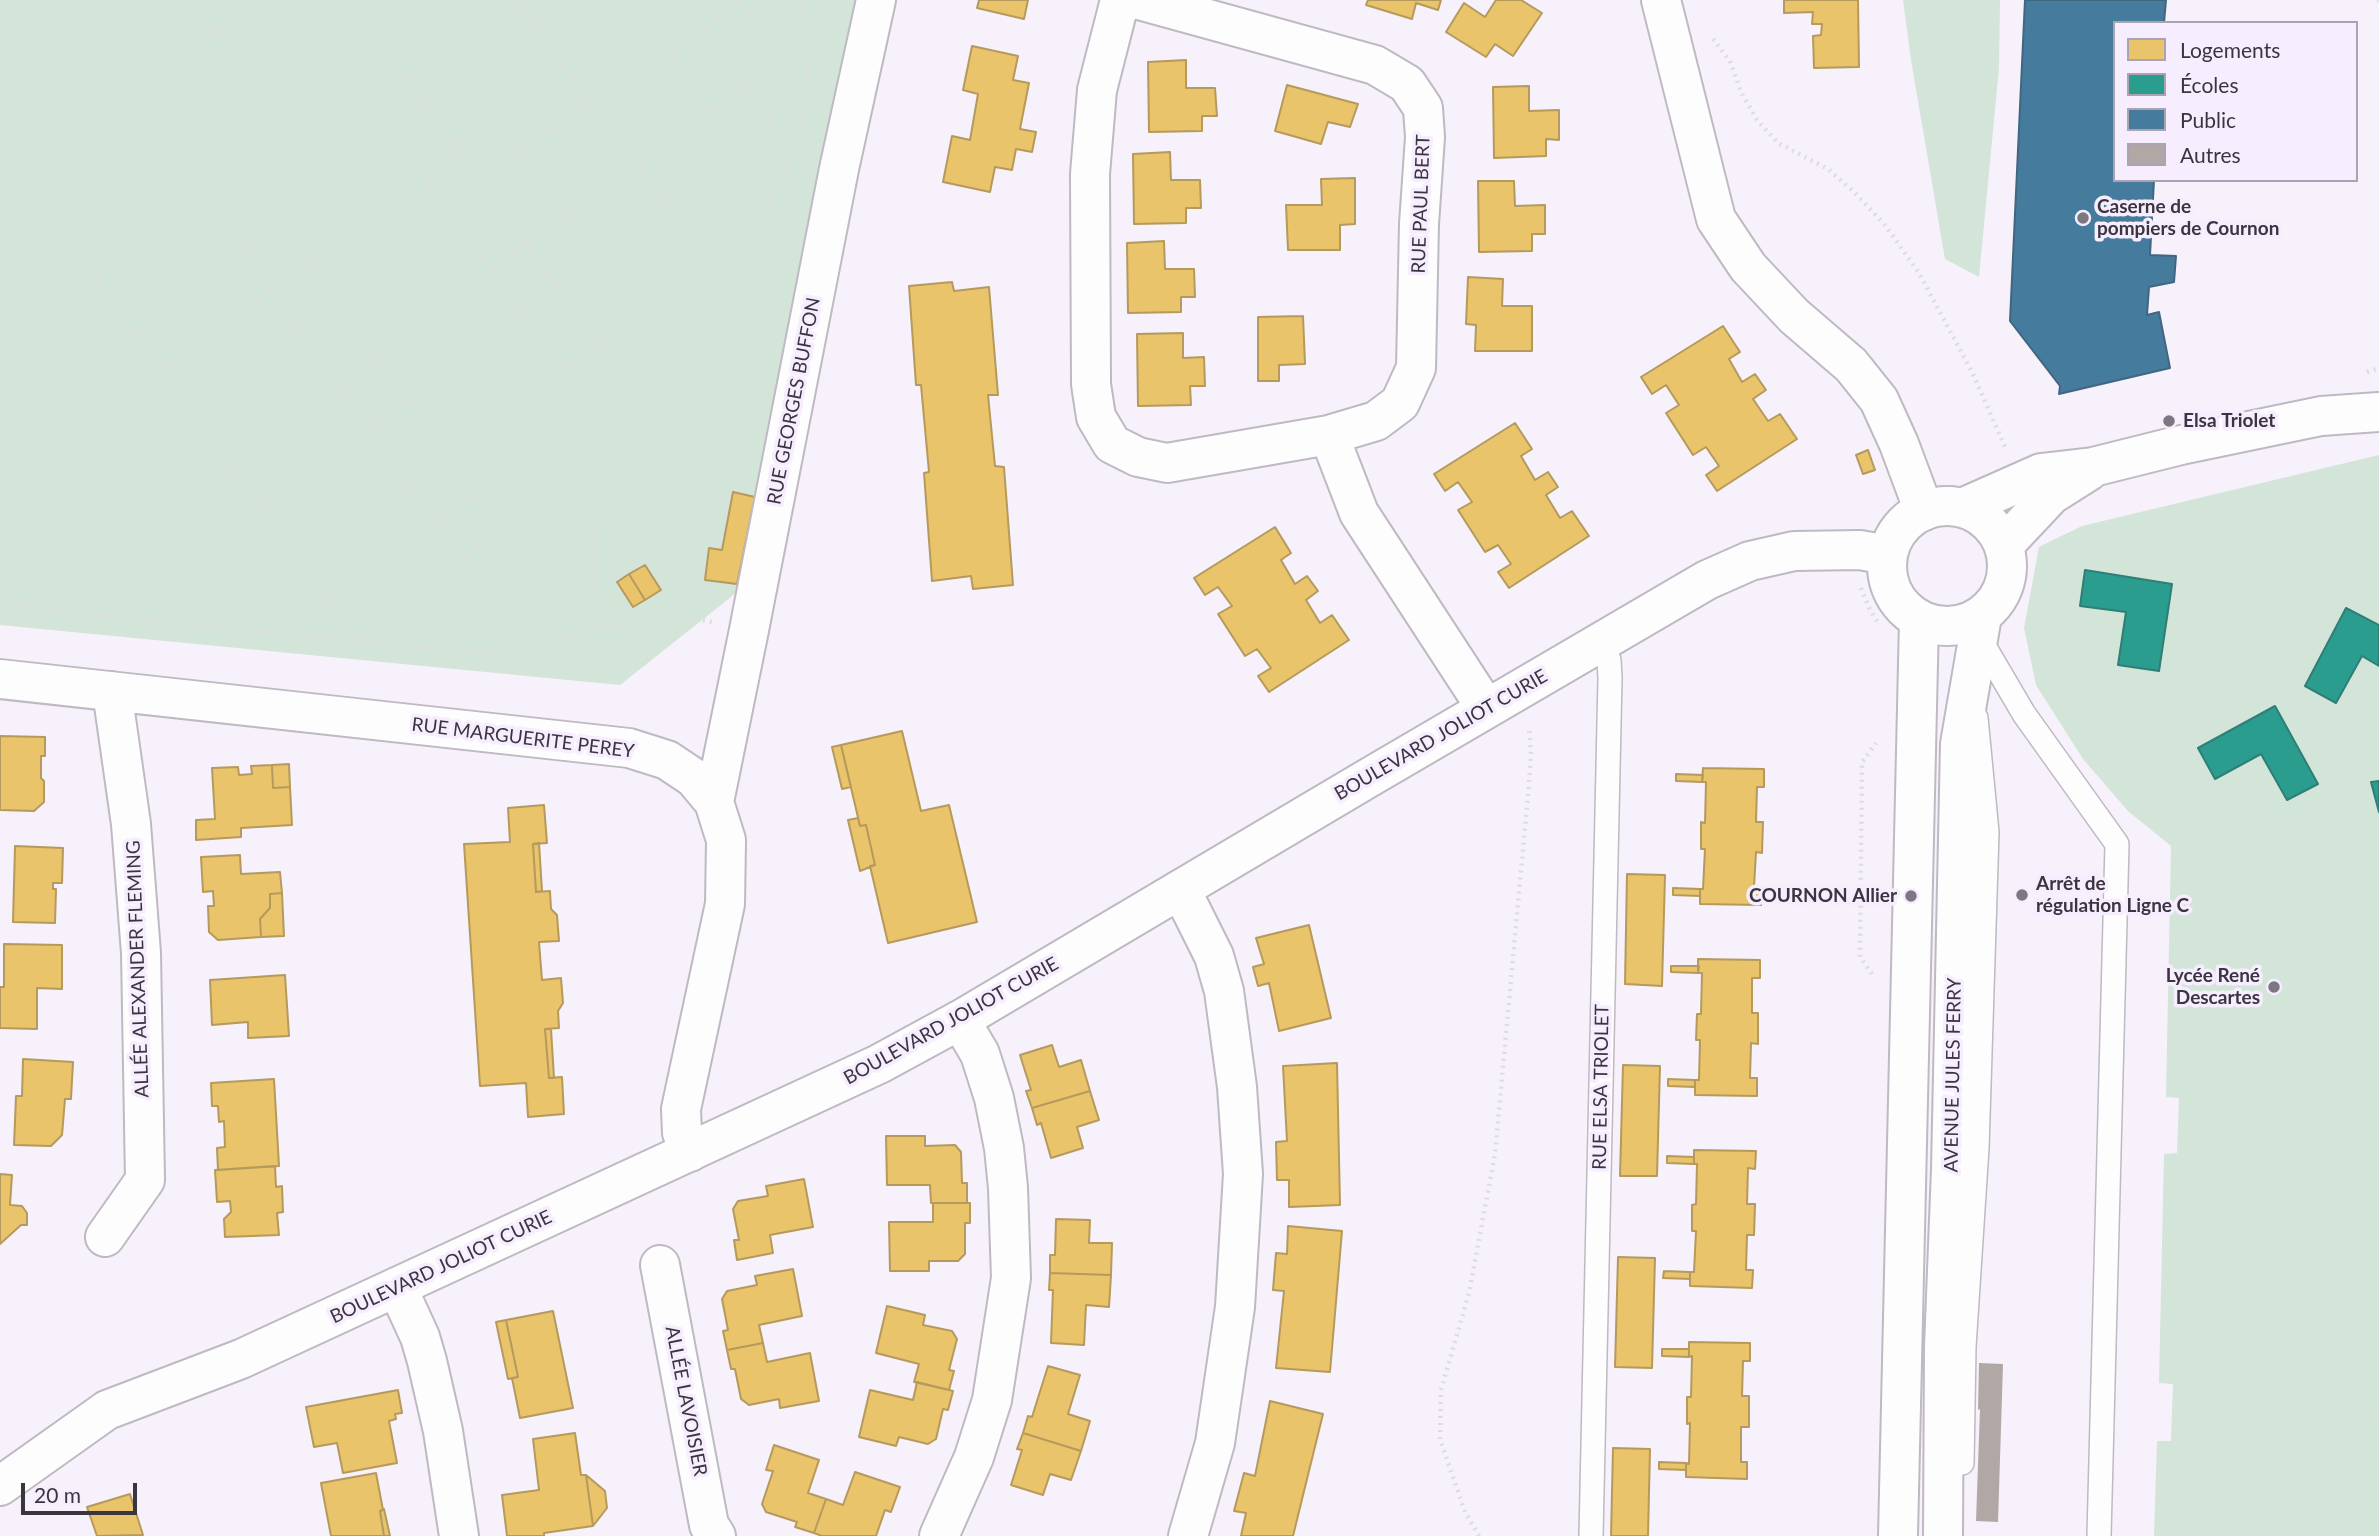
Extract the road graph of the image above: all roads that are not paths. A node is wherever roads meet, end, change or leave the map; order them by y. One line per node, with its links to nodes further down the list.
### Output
1 (876, 0): 21 (street, RUE GEORGES BUFFON)
2 (1120, 0): 8 (street, RUE PAUL BERT)
3 (1139, 0): 8 (street, RUE PAUL BERT)
4 (1662, 4): 11 (street)
5 (2379, 396): 7 (street)
6 (2379, 412): 7 (street)
7 (2321, 416): 9 (street)
8 (1329, 435): 20 (street)
9 (2093, 467): 10 (street); 12 (street)
10 (1962, 508): 11 (street); 12 (street)
11 (1924, 511): 13 (street)
12 (2004, 545): 15 (street)
13 (1887, 555): 14 (street); 16 (street, BOULEVARD JOLIOT CURIE)
14 (1919, 620): 15 (street); 34 (street)
15 (1981, 627): 18 (street, AVENUE JULES FERRY); 37 (lane)
16 (1602, 640): 20 (street, BOULEVARD JOLIOT CURIE); 33 (lane, RUE ELSA TRIOLET)
17 (0, 679): 19 (street, RUE MARGUERITE PEREY)
18 (1972, 683): 35 (street, AVENUE JULES FERRY); 36 (lane)
19 (112, 691): 21 (street, RUE MARGUERITE PEREY); 25 (street, ALLÉE ALEXANDER FLEMING)
20 (1486, 708): 22 (street, BOULEVARD JOLIOT CURIE)
21 (713, 802): 24 (street, RUE MARGUERITE PEREY)
22 (1178, 891): 23 (street, BOULEVARD JOLIOT CURIE); 32 (street)
23 (960, 1020): 24 (street, BOULEVARD JOLIOT CURIE); 31 (street)
24 (690, 1153): 27 (street, BOULEVARD JOLIOT CURIE)
25 (105, 1237)
26 (660, 1265): 30 (street, ALLÉE LAVOISIER)
27 (397, 1287): 28 (street, BOULEVARD JOLIOT CURIE); 29 (street)
28 (0, 1486)
29 (458, 1536)
30 (716, 1536)
31 (939, 1536)
32 (1188, 1536)
33 (1591, 1536)
34 (1898, 1536)
35 (1943, 1536)
36 (1961, 1536)
37 (2099, 1536)

